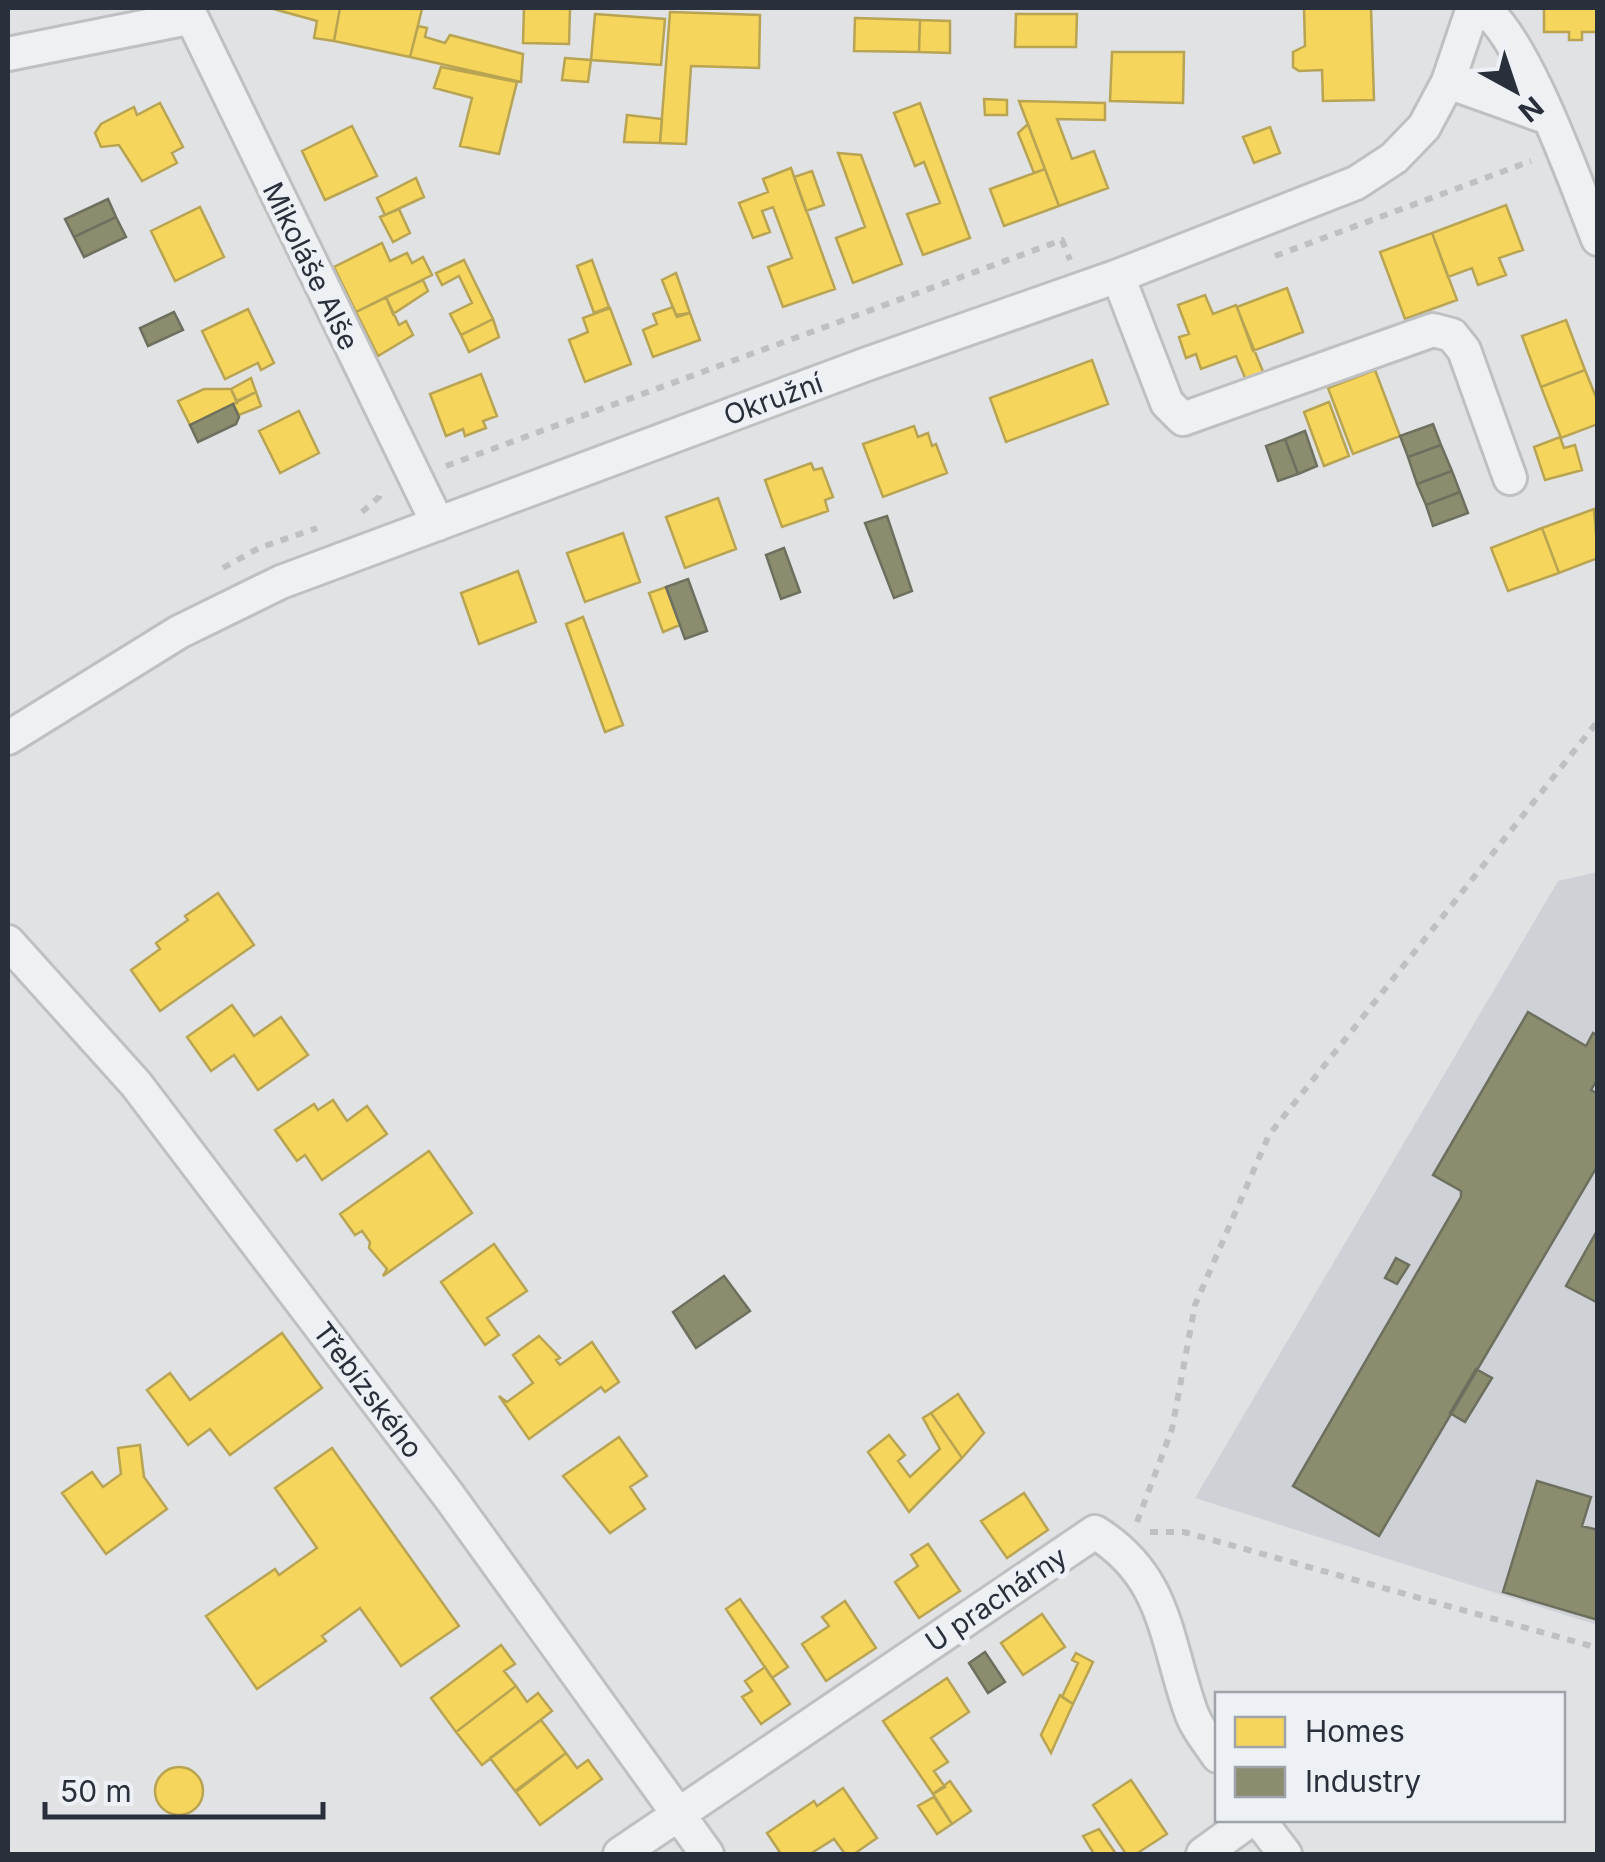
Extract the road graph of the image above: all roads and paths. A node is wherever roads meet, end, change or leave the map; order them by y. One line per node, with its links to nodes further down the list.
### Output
1 (1473, 8): 5 (street, Okružní)
2 (1482, 8): 6 (street)
3 (187, 12): 4 (street); 10 (street, Mikoláše Alše)
4 (8, 54)
5 (1448, 82): 6 (street); 8 (street, Okružní)
6 (1546, 116): 7 (street)
7 (1598, 239)
8 (1118, 276): 9 (street); 10 (street, Okružní)
9 (1510, 478)
10 (438, 524): 12 (street, Okružní)
11 (1598, 721): 14 (path)
12 (8, 738)
13 (8, 942): 16 (street, Třebízského)
14 (1598, 1648)
15 (1215, 1751): 16 (street, U prachárny)
16 (678, 1813): 19 (street); 20 (street, Třebízského)
17 (1247, 1822): 21 (street)
18 (1261, 1822): 22 (street)
19 (620, 1854)
20 (708, 1854)
21 (1202, 1854)
22 (1285, 1854)

